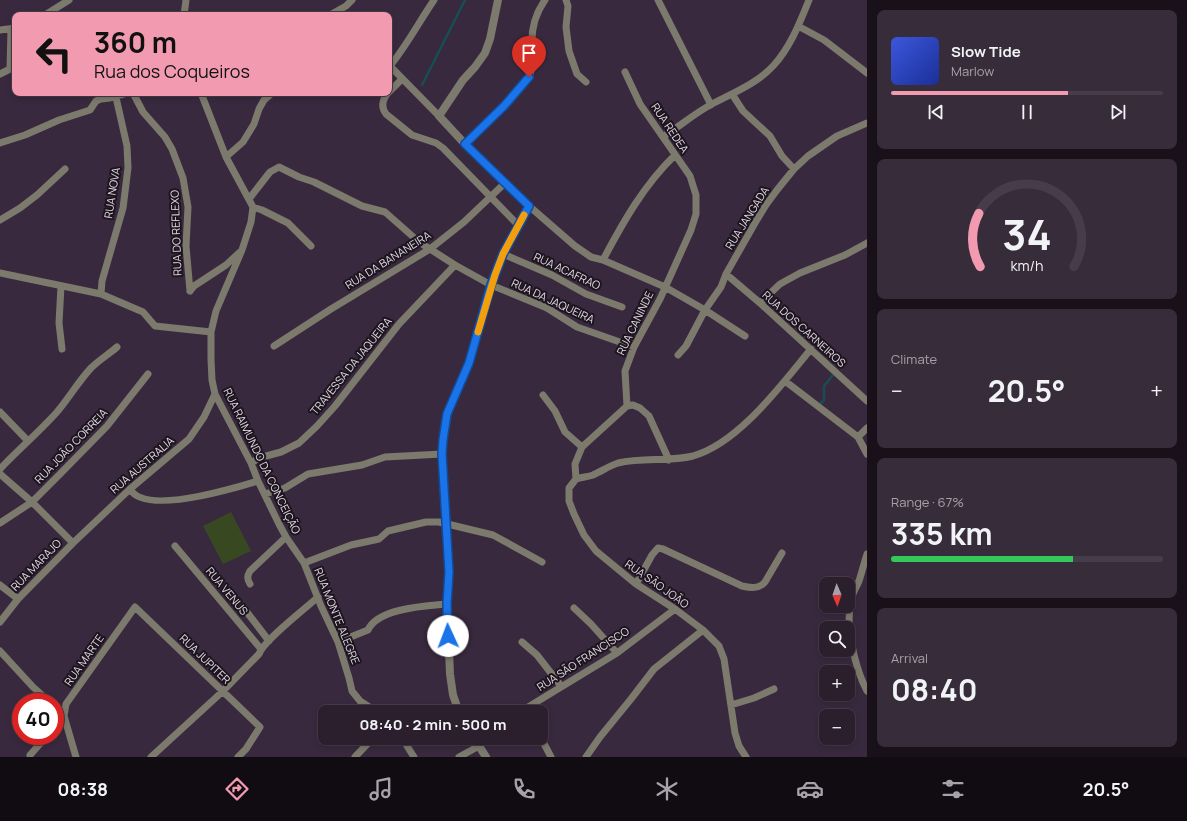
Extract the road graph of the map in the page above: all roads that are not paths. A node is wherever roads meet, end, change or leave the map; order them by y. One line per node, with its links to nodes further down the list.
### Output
1 (69, 0): 10 (street)
2 (186, 0): 11 (street)
3 (352, 0): 12 (street)
4 (434, 0): 16 (street)
5 (498, 0): 34 (street)
6 (545, 0): 38 (street)
7 (566, 0): 24 (street)
8 (658, 0): 33 (street)
9 (809, 0): 13 (street)
10 (50, 12)
11 (184, 12)
12 (335, 12)
13 (798, 26): 20 (street); 26 (street)
14 (12, 28): 15 (street)
15 (0, 30)
16 (392, 63)
17 (867, 63): 20 (street)
18 (392, 68): 23 (street)
19 (12, 69): 22 (street)
20 (865, 71)
21 (625, 72): 36 (street, RUA REDEA)
22 (0, 74)
23 (402, 79): 25 (street); 34 (street)
24 (586, 82)
25 (392, 90)
26 (732, 94): 33 (street); 42 (street)
27 (110, 96): 37 (street)
28 (115, 96): 64 (street, RUA NOVA)
29 (135, 96): 63 (street, RUA DO REFLEXO)
30 (202, 96): 40 (street)
31 (269, 96): 40 (street)
32 (386, 96): 45 (street)
33 (711, 104): 36 (street)
34 (438, 116): 38 (street)
35 (867, 123): 42 (street, RUA JANGADA)
36 (664, 136): 39 (street, RUA REDEA)
37 (0, 143)
38 (465, 144): 43 (street)
39 (675, 155): 44 (street, RUA REDEA); 56 (street)
40 (226, 157): 46 (street)
41 (65, 168): 49 (street)
42 (794, 169): 59 (street, RUA JANGADA)
43 (505, 182): 45 (street, RUA DA BANANEIRA); 47 (street)
44 (696, 195): 62 (street, RUA CANINDE)
45 (489, 197): 50 (street); 53 (street, RUA DA BANANEIRA)
46 (250, 199): 48 (street); 53 (street, RUA DA JAQUEIRA)
47 (529, 206): 50 (street); 56 (street)
48 (253, 207): 52 (street); 54 (street, RUA RAIMUNDO DA CONCEIÇÃO)
49 (0, 220)
50 (518, 226): 55 (street)
51 (867, 244): 65 (street)
52 (311, 246)
53 (430, 249): 57 (street, RUA DA JAQUEIRA); 70 (street, RUA DA BANANEIRA)
54 (242, 250): 63 (street, RUA RAIMUNDO DA CONCEIÇÃO); 68 (street, RUA RAIMUNDO DA CONCEIÇÃO)
55 (503, 254): 60 (street); 66 (street, RUA ACAFRAO)
56 (603, 260): 62 (street)
57 (455, 265): 60 (street, RUA DA JAQUEIRA); 90 (street, TRAVESSA DA JAQUEIRA)
58 (0, 273): 61 (street)
59 (726, 274): 65 (street, RUA DOS CARNEIROS); 67 (street, RUA JANGADA)
60 (491, 285): 72 (street, RUA DA JAQUEIRA); 87 (street)
61 (61, 286): 64 (street); 73 (street)
62 (665, 287): 67 (street); 72 (street, RUA CANINDE)
63 (190, 291)
64 (101, 294): 68 (street)
65 (760, 303): 74 (street, RUA DOS CARNEIROS)
66 (622, 307)
67 (705, 310): 69 (street); 75 (street, RUA JANGADA)
68 (211, 332): 78 (street, RUA RAIMUNDO DA CONCEIÇÃO)
69 (745, 336)
70 (274, 346)
71 (117, 347): 85 (street)
72 (634, 347): 81 (street, RUA CANINDE)
73 (62, 349)
74 (811, 349): 77 (street); 80 (street, RUA DOS CARNEIROS)
75 (678, 355)
76 (148, 374): 97 (street, RUA JOÃO CORREIA)
77 (785, 381): 84 (street); 89 (street)
78 (215, 394): 90 (street, RUA RAIMUNDO DA CONCEIÇÃO); 95 (street, RUA AUSTRALIA)
79 (543, 395): 86 (street)
80 (867, 401)
81 (627, 406): 86 (street); 89 (street)
82 (0, 412): 85 (street)
83 (867, 428): 84 (street)
84 (858, 437): 88 (street)
85 (28, 441): 91 (street)
86 (582, 447): 93 (street, RUA SÃO JOÃO)
87 (442, 454): 96 (street); 99 (street)
88 (867, 454)
89 (670, 460): 93 (street)
90 (251, 463): 94 (street, RUA RAIMUNDO DA CONCEIÇÃO)
91 (0, 469)
92 (0, 474): 97 (street)
93 (576, 479): 108 (street, RUA SÃO JOÃO)
94 (258, 481): 95 (street); 96 (street, RUA RAIMUNDO DA CONCEIÇÃO)
95 (130, 489): 101 (street, RUA AUSTRALIA)
96 (265, 494): 100 (street, RUA RAIMUNDO DA CONCEIÇÃO)
97 (32, 502): 98 (street, RUA JOÃO CORREIA); 101 (street)
98 (0, 523)
99 (445, 525): 105 (street); 106 (street); 112 (street)
100 (286, 537): 106 (street, RUA RAIMUNDO DA CONCEIÇÃO); 107 (street)
101 (73, 543): 111 (street, RUA MARAJO)
102 (176, 546): 122 (street, RUA VENUS)
103 (782, 553): 108 (street)
104 (867, 554): 128 (street)
105 (542, 562)
106 (304, 563): 110 (street, RUA MONTE ALEGRE)
107 (250, 584)
108 (636, 584): 116 (street, RUA SÃO JOÃO)
109 (0, 585): 111 (street)
110 (318, 597): 119 (street); 120 (street, RUA MONTE ALEGRE)
111 (18, 599): 117 (street, RUA MARAJO)
112 (447, 604): 120 (street); 132 (street)
113 (134, 607): 129 (street, RUA JUPITER); 135 (street, RUA MARTE)
114 (242, 607): 119 (street)
115 (574, 608): 124 (street)
116 (675, 609): 118 (street, RUA SÃO JOÃO); 124 (street, RUA SÃO FRANCISCO)
117 (0, 622)
118 (703, 630): 134 (street, RUA SÃO JOÃO); 151 (street)
119 (269, 641): 122 (street)
120 (338, 642): 131 (street, RUA MONTE ALEGRE)
121 (522, 642): 126 (street)
122 (261, 649): 129 (street)
123 (0, 651): 125 (street)
124 (617, 653): 126 (street, RUA SÃO FRANCISCO)
125 (2, 660): 130 (street)
126 (561, 686): 133 (street, RUA SÃO FRANCISCO)
127 (774, 689): 134 (street)
128 (867, 691)
129 (222, 692): 144 (street); 145 (street, RUA JUPITER)
130 (40, 693)
131 (366, 705)
132 (457, 705)
133 (533, 705)
134 (731, 705): 152 (street, RUA SÃO JOÃO)
135 (64, 716): 143 (street)
136 (39, 745): 142 (street)
137 (366, 745): 146 (street)
138 (406, 745): 147 (street)
139 (474, 745): 148 (street)
140 (481, 745): 149 (street)
141 (545, 745): 150 (street)
142 (30, 755)
143 (76, 757)
144 (151, 757)
145 (238, 757)
146 (355, 757)
147 (414, 757)
148 (459, 757)
149 (486, 757)
150 (551, 757)
151 (586, 757)
152 (746, 757)

